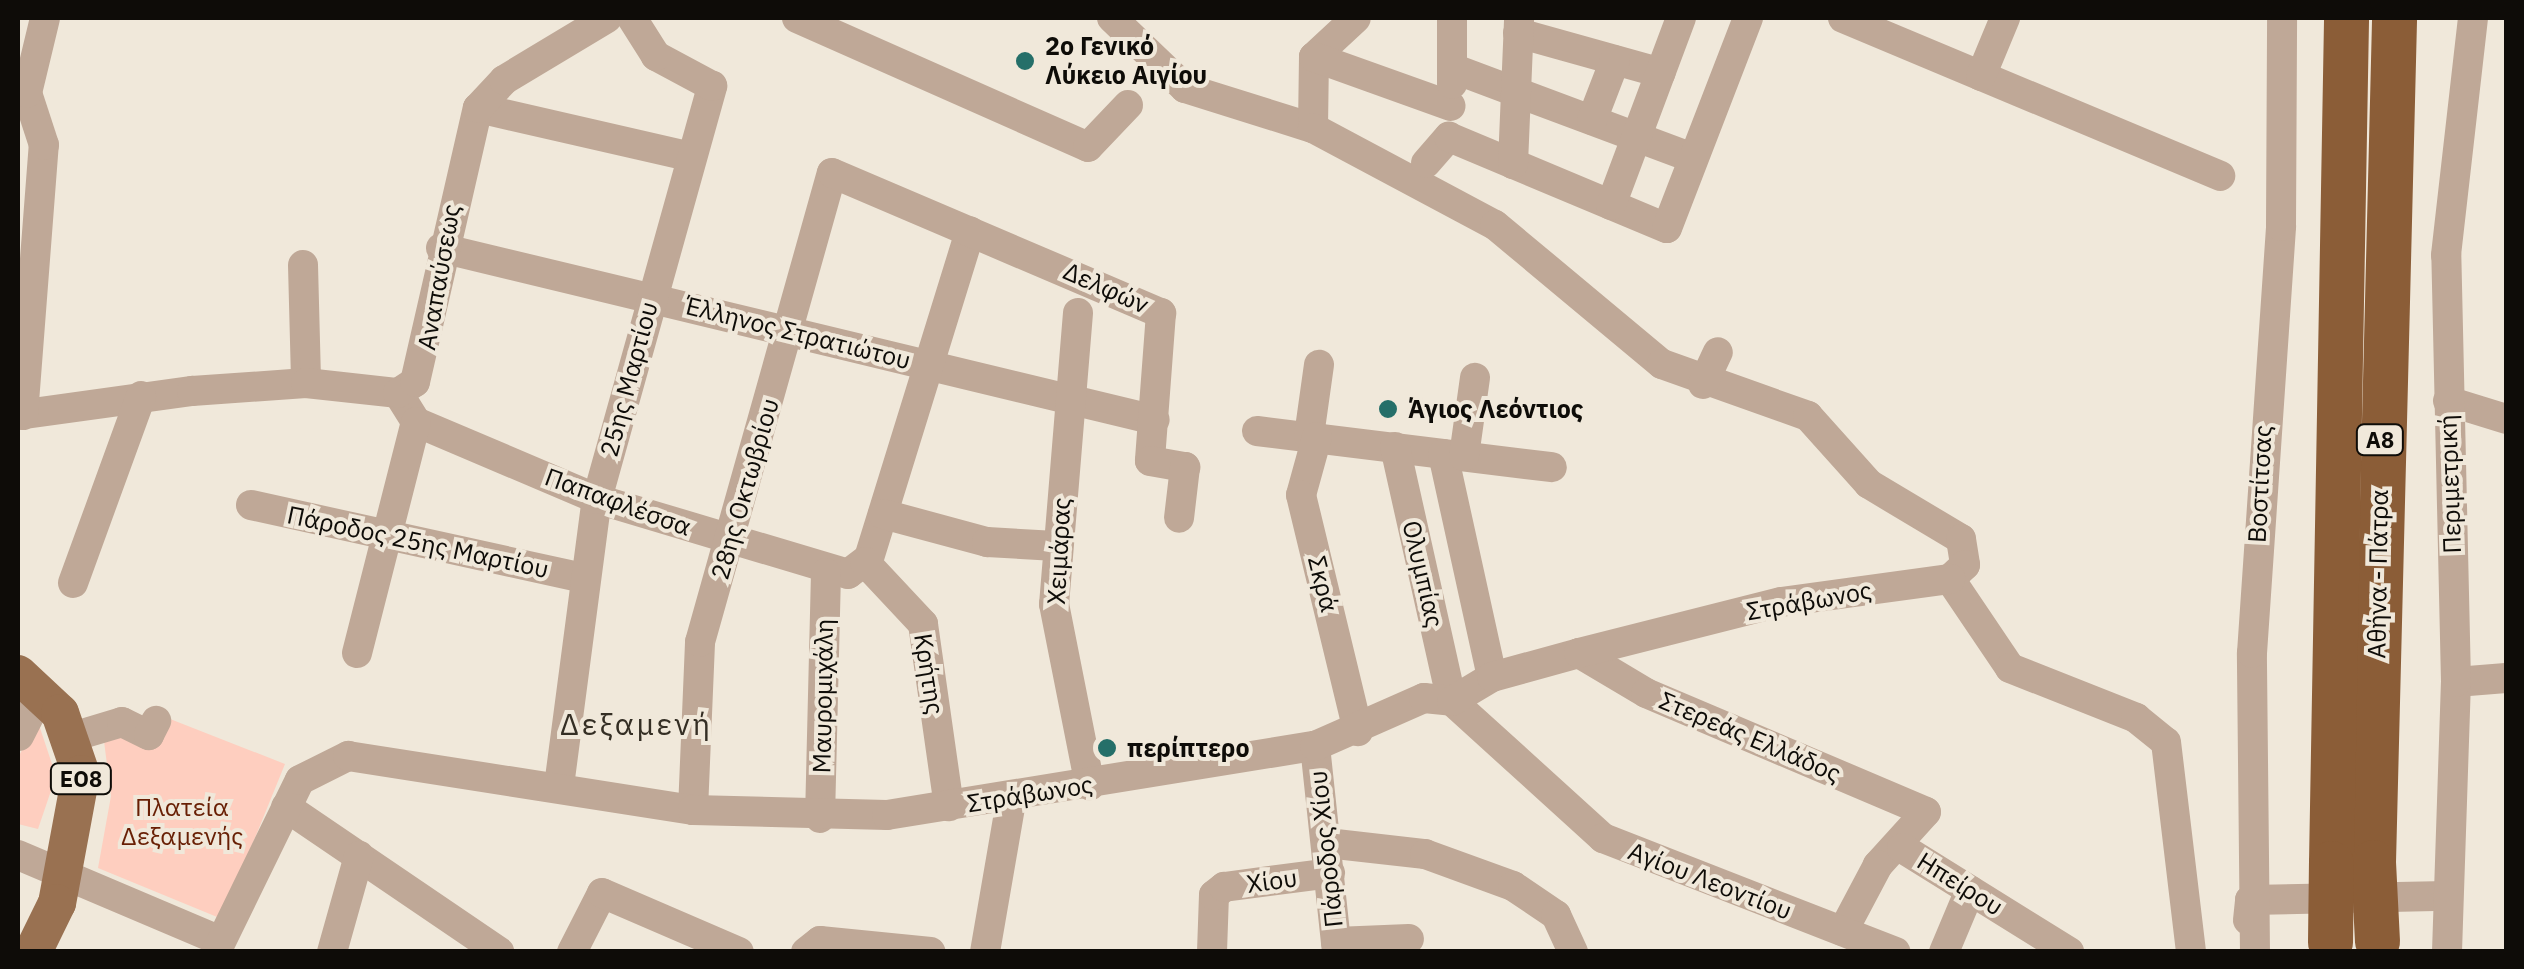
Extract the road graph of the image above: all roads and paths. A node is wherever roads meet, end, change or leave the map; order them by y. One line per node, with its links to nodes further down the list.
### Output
1 (45, 18): 53 (street)
2 (607, 18): 25 (street)
3 (632, 18): 30 (street, 25ης Μαρτίου)
4 (797, 18): 23 (street)
5 (1112, 18): 27 (street)
6 (1356, 18): 17 (street)
7 (1452, 18): 19 (street)
8 (1681, 18): 20 (street)
9 (1748, 18): 31 (street)
10 (1842, 18): 21 (street)
11 (2005, 18): 21 (street)
12 (2282, 18): 101 (street, Βοστίτσας)
13 (2346, 18): 97 (highway, Αθήνα - Πάτρα / Α8)
14 (2394, 18): 97 (highway, Αθήνα - Πάτρα / Α8)
15 (2473, 18): 52 (street, Περιμετρική)
16 (1518, 25): 18 (street); 22 (street)
17 (1314, 57): 24 (street); 27 (street)
18 (1615, 60): 20 (street); 26 (street)
19 (1452, 68): 22 (street); 24 (street)
20 (1661, 73): 29 (street)
21 (1981, 76): 35 (street)
22 (1516, 92): 26 (street); 33 (street)
23 (1128, 105)
24 (1451, 106): 28 (street)
25 (478, 108): 30 (street); 38 (street, Αναπαύσεως)
26 (1592, 120): 29 (street)
27 (1313, 128): 48 (street)
28 (1449, 137): 32 (street); 33 (street)
29 (1637, 137): 31 (street); 36 (street)
30 (688, 156): 40 (street, 25ης Μαρτίου)
31 (1693, 158): 36 (street)
32 (1426, 164)
33 (1514, 164): 36 (street)
34 (832, 173): 37 (street, Δελφών); 42 (street, 28ης Οκτωβρίου)
35 (2220, 176)
36 (1611, 205)
37 (970, 231): 45 (street); 54 (street, Δελφών)
38 (441, 248): 40 (street, Έλληνος Στρατιώτου); 49 (street, Αναπαύσεως)
39 (304, 265): 47 (street)
40 (650, 296): 42 (street, Έλληνος Στρατιώτου); 62 (street, 25ης Μαρτίου)
41 (1078, 313): 51 (street, Χειμάρας)
42 (789, 332): 45 (street, Έλληνος Στρατιώτου); 67 (street, 28ης Οκτωβρίου)
43 (1718, 352): 48 (street)
44 (1319, 365): 58 (street, Σκρά)
45 (929, 366): 51 (street, Έλληνος Στρατιώτου); 64 (street)
46 (1474, 378): 60 (street)
47 (306, 383): 49 (street); 50 (street)
48 (1703, 384): 72 (street)
49 (398, 392): 56 (street)
50 (141, 396): 53 (street); 73 (street)
51 (1070, 400): 54 (street, Έλληνος Στρατιώτου); 68 (street, Χειμάρας)
52 (2448, 401): 55 (street); 78 (street, Περιμετρική)
53 (20, 415)
54 (1155, 420): 65 (street, Δελφών)
55 (2506, 420)
56 (416, 422): 62 (street, Παπαφλέσσα); 66 (street)
57 (1257, 431): 58 (street)
58 (1313, 436): 59 (street); 82 (street, Σκρά)
59 (1395, 448): 60 (street); 80 (street, Ολυμπίας)
60 (1454, 455): 61 (street); 76 (street)
61 (1552, 467)
62 (597, 499): 67 (street, Παπαφλέσσα); 71 (street, 25ης Μαρτίου)
63 (251, 505): 66 (street, Πάροδος 25ης Μαρτίου)
64 (883, 514): 68 (street); 69 (street)
65 (1180, 518)
66 (388, 534): 71 (street, Πάροδος 25ης Μαρτίου); 74 (street)
67 (731, 542): 70 (street, Παπαφλέσσα); 91 (street, 28ης Οκτωβρίου)
68 (1056, 546): 87 (street, Χειμάρας)
69 (861, 566): 70 (street, Παπαφλέσσα); 89 (street, Κρήτης)
70 (826, 574): 92 (street, Μαυρομιχάλη)
71 (584, 578): 86 (street, 25ης Μαρτίου)
72 (1950, 579): 75 (street, Στράβωνος); 123 (street)
73 (73, 584)
74 (357, 653)
75 (1579, 653): 76 (street, Στράβωνος); 93 (street, Στερεάς Ελλάδος)
76 (1492, 678): 80 (street, Στράβωνος)
77 (2506, 678): 78 (street)
78 (2456, 682): 100 (street, Περιμετρική)
79 (29, 683): 83 (street); 84 (main road, ΕΟ8)
80 (1452, 701): 82 (street, Στράβωνος); 102 (street, Αγίου Λεοντίου)
81 (156, 721): 84 (street)
82 (1358, 731): 85 (street, Στράβωνος)
83 (20, 736)
84 (72, 737): 98 (main road, ΕΟ8)
85 (1315, 746): 87 (street, Στράβωνος); 96 (street, Πάροδος Χίου)
86 (559, 786): 90 (street, Στράβωνος); 91 (street, Στράβωνος)
87 (1090, 786): 88 (street, Στράβωνος)
88 (1012, 795): 89 (street, Στράβωνος); 117 (street)
89 (949, 806): 92 (street, Στράβωνος)
90 (286, 808): 95 (street); 106 (street, Στράβωνος)
91 (693, 810): 92 (street, Στράβωνος)
92 (820, 818)
93 (1902, 848): 99 (street, Ηπείρου); 102 (street)
94 (18, 854): 98 (street)
95 (359, 856): 105 (street); 111 (street)
96 (1328, 858): 107 (street, Πάροδος Χίου); 118 (street, Χίου); 119 (street, Χίου)
97 (2352, 862): 108 (highway, Αθήνα - Πάτρα / Α8, bridge); 109 (highway, Αθήνα - Πάτρα / Α8, bridge)
98 (59, 874): 103 (main road, ΕΟ8); 106 (street); 110 (main road, ΕΟ8)
99 (1970, 890): 121 (street); 122 (street, Ηπείρου)
100 (2447, 896): 101 (street); 126 (street, Περιμετρική)
101 (2250, 900): 124 (street); 125 (street, Βοστίτσας)
102 (1842, 931): 120 (street, Αγίου Λεοντίου)
103 (18, 935)
104 (1409, 939): 107 (street)
105 (462, 940): 112 (street)
106 (217, 946)
107 (1337, 946)
108 (2377, 946)
109 (2330, 947)
110 (33, 952)
111 (332, 952)
112 (499, 952)
113 (572, 952): 114 (street)
114 (739, 952)
115 (806, 952): 116 (street)
116 (930, 952)
117 (986, 952)
118 (1212, 952)
119 (1573, 952)
120 (1896, 952)
121 (1944, 952)
122 (2070, 952)
123 (2192, 952)
124 (2243, 952)
125 (2255, 952)
126 (2447, 952)

